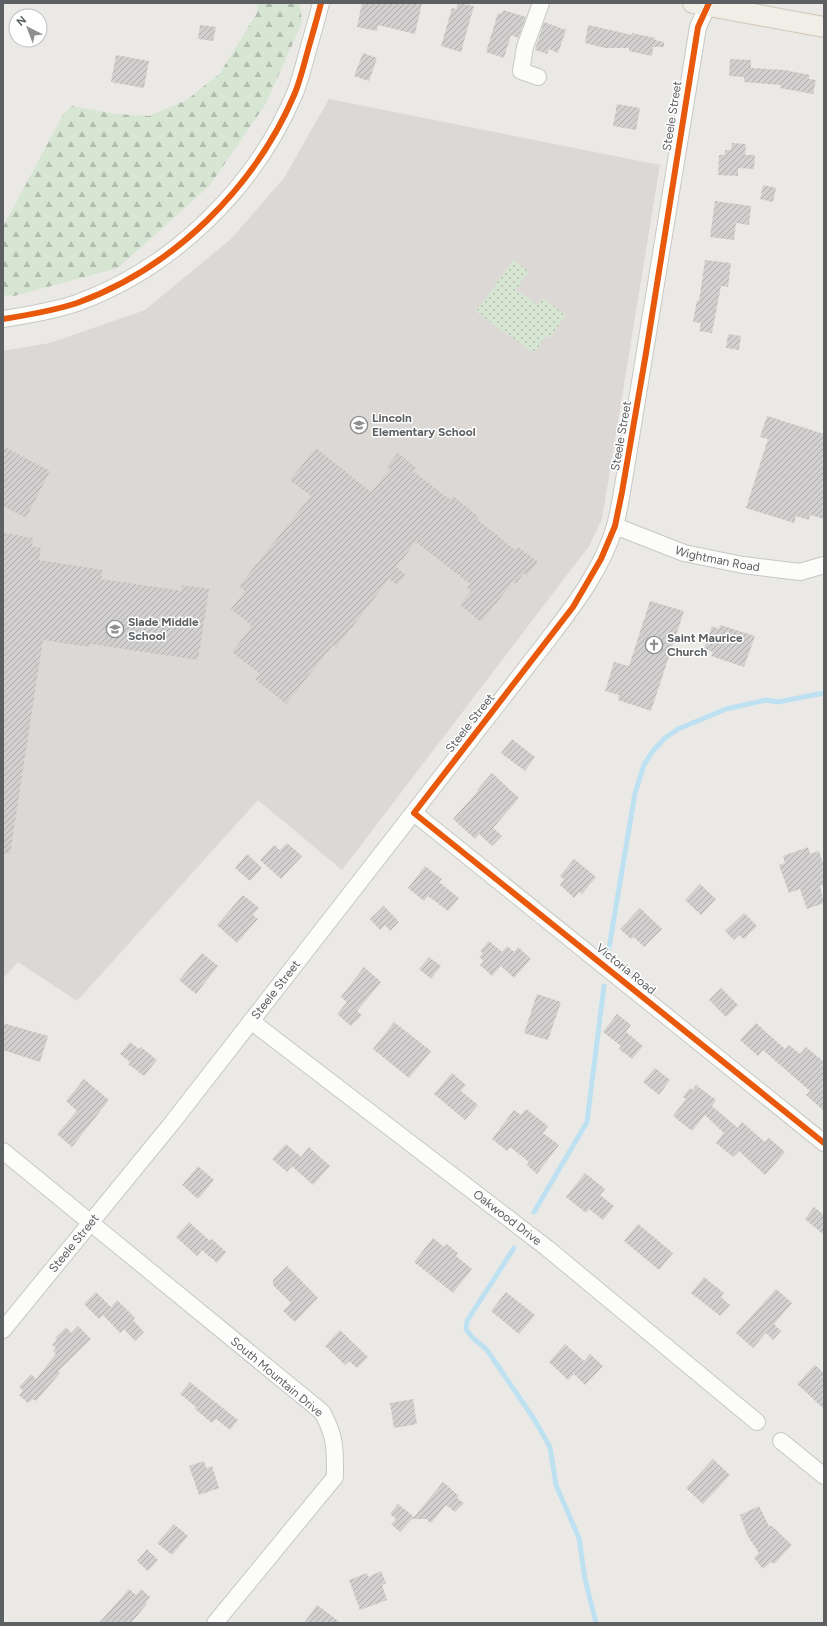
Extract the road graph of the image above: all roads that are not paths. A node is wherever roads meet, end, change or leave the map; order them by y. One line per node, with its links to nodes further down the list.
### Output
1 (320, 3): 6 (street)
2 (541, 3): 5 (street)
3 (703, 4): 4 (main road); 7 (street, Steele Street)
4 (824, 27)
5 (538, 77)
6 (3, 319)
7 (615, 526): 8 (street, Wightman Road); 9 (street, Steele Street)
8 (824, 565)
9 (414, 813): 10 (street, Steele Street); 11 (street, Victoria Road)
10 (251, 1021): 13 (street, Steele Street); 15 (street, Oakwood Drive)
11 (824, 1143)
12 (3, 1151): 13 (street, South Mountain Drive)
13 (90, 1223): 14 (street, Steele Street); 18 (street, South Mountain Drive)
14 (3, 1330)
15 (757, 1422)
16 (781, 1441): 17 (street)
17 (824, 1476)
18 (215, 1623)

